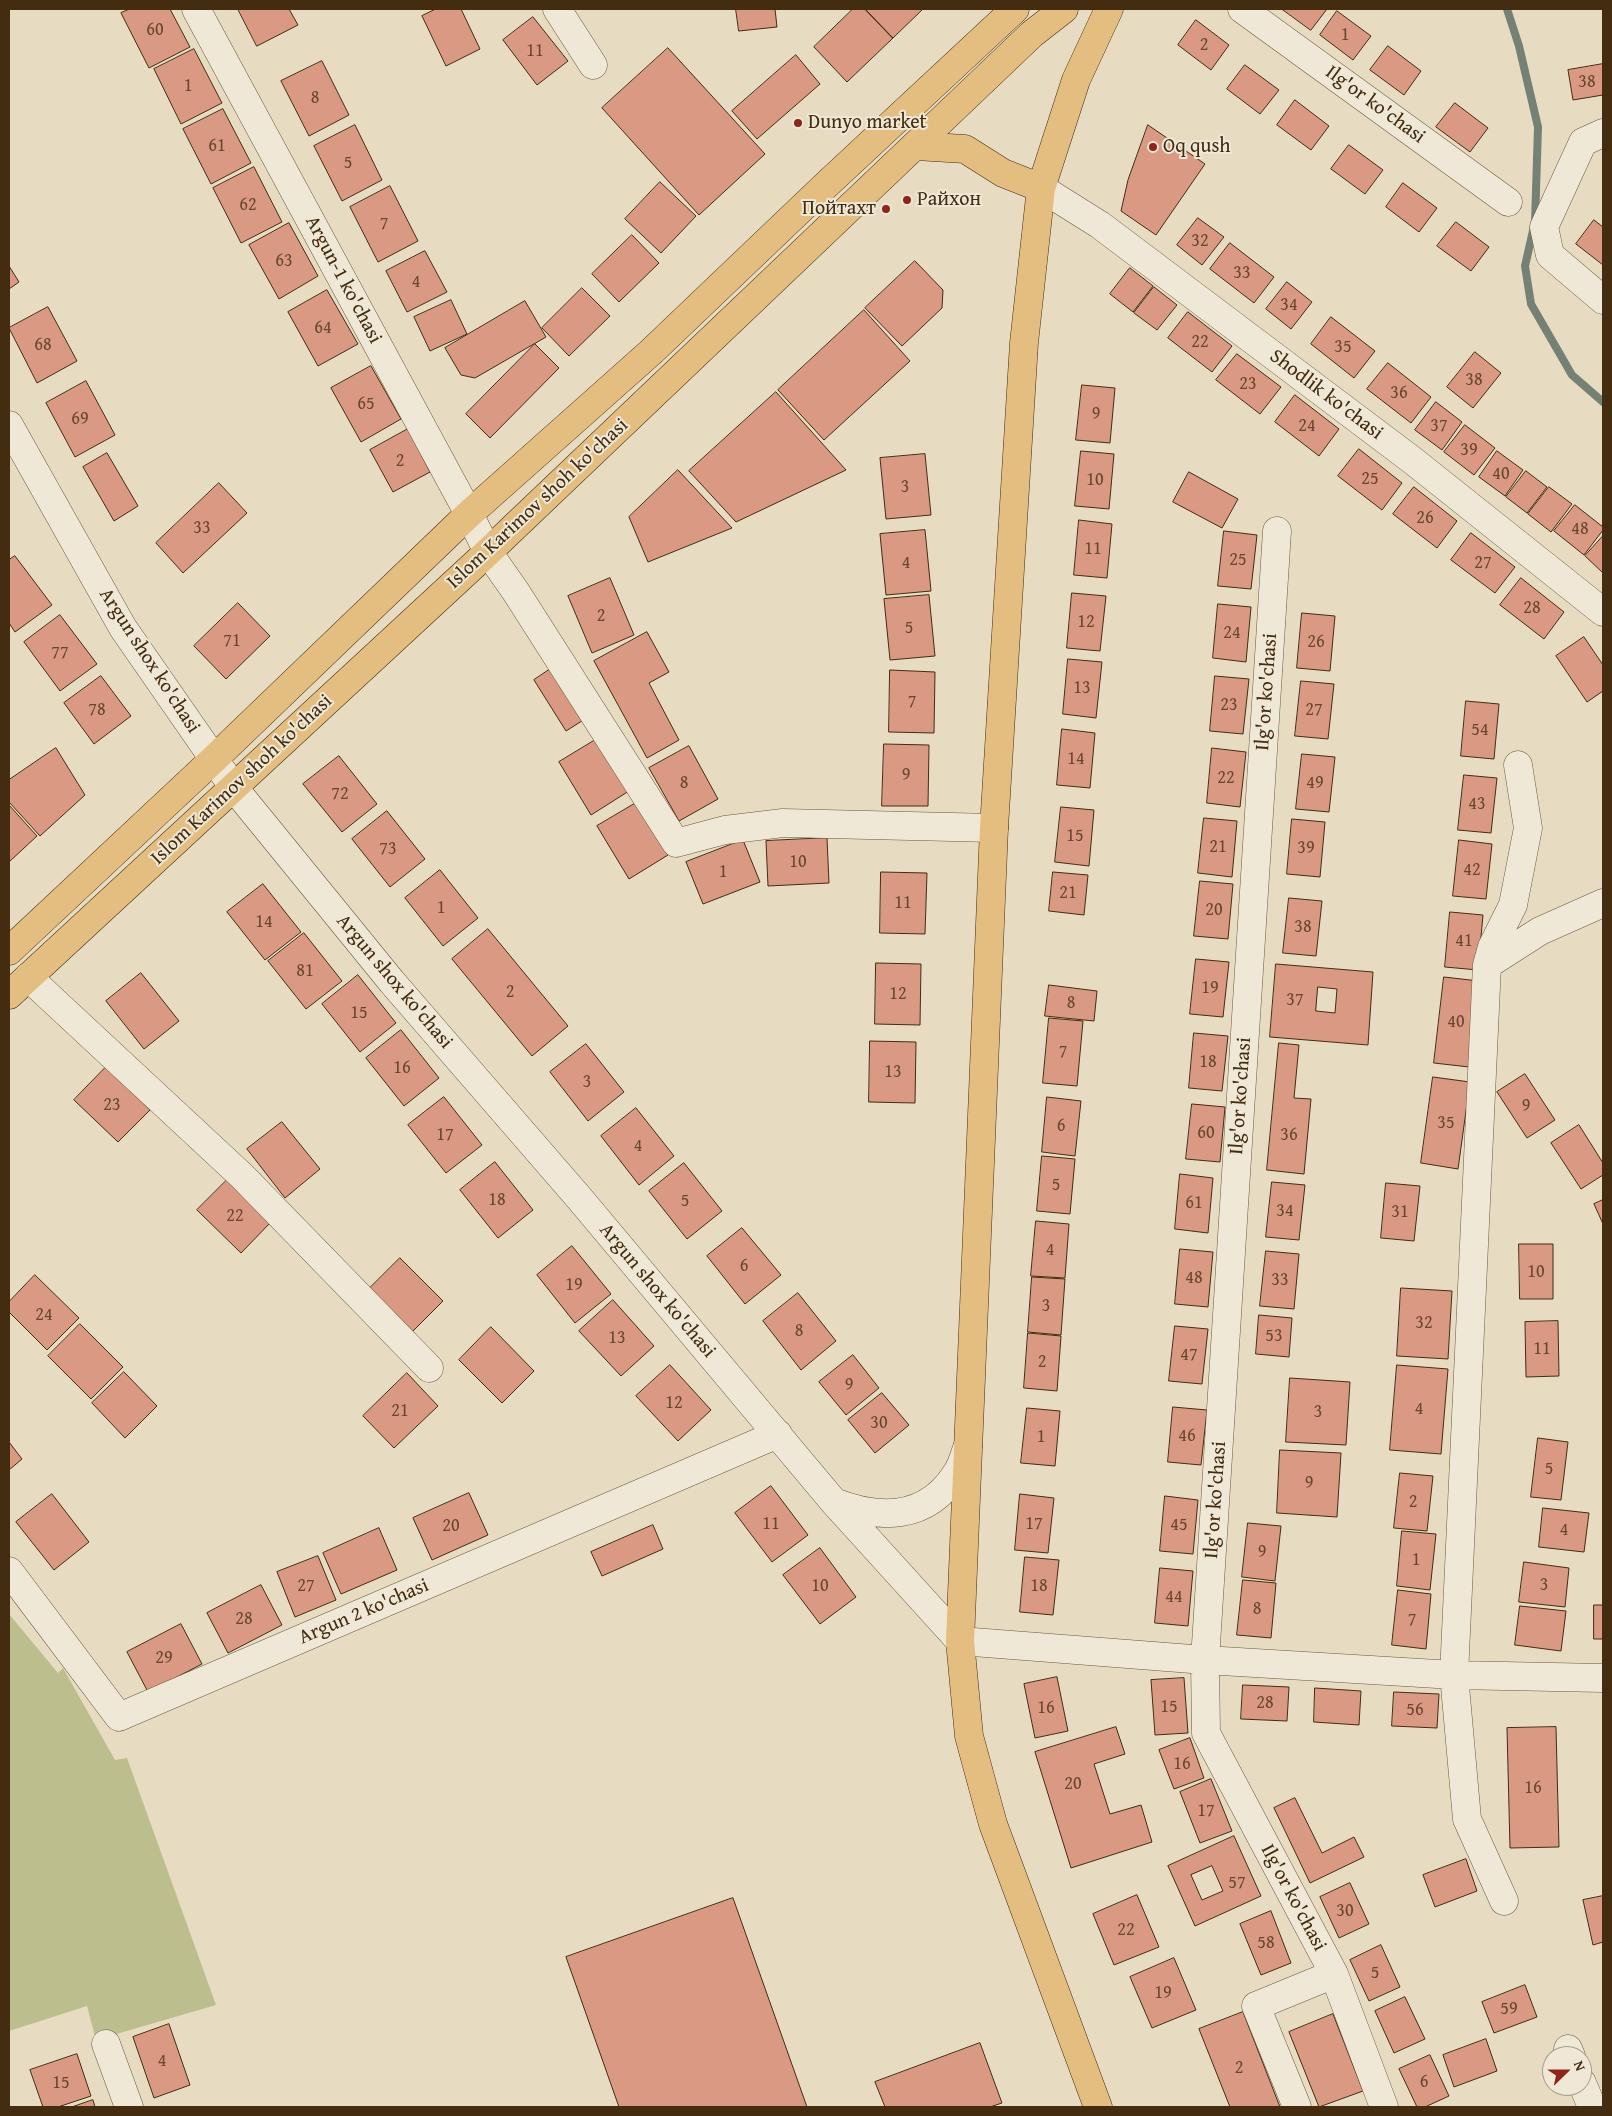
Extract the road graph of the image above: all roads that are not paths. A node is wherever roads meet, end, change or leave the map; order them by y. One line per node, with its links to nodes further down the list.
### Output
1 (196, 9): 16 (street, Argun-1 ko'chasi)
2 (558, 9): 9 (street)
3 (1016, 9): 16 (main road, Islom Karimov shoh ko'chasi)
4 (1064, 9): 11 (main road, Islom Karimov shoh ko'chasi)
5 (1109, 9): 8 (main road)
6 (1122, 9): 8 (main road)
7 (1242, 9): 13 (street, Ilg'or ko'chasi)
8 (1092, 45): 12 (main road)
9 (593, 65)
10 (1603, 133): 14 (street)
11 (916, 146): 12 (main road); 18 (main road, Islom Karimov shoh ko'chasi)
12 (1041, 188): 19 (street, Shodlik ko'chasi); 23 (main road)
13 (1508, 202)
14 (1603, 300)
15 (9, 426): 20 (street, Argun shox ko'chasi)
16 (469, 514): 18 (street, Argun-1 ko'chasi); 20 (main road, Islom Karimov shoh ko'chasi)
17 (1277, 531): 34 (street, Ilg'or ko'chasi)
18 (488, 552): 22 (main road, Islom Karimov shoh ko'chasi); 23 (street, Argun-1 ko'chasi)
19 (1603, 612)
20 (214, 759): 22 (street, Argun shox ko'chasi); 25 (main road, Islom Karimov shoh ko'chasi)
21 (1518, 765): 26 (street)
22 (234, 788): 27 (main road, Islom Karimov shoh ko'chasi); 29 (street, Argun shox ko'chasi)
23 (994, 828): 30 (main road)
24 (1603, 904): 26 (street)
25 (9, 950)
26 (1487, 965): 35 (street)
27 (18, 986): 28 (street)
28 (429, 1368)
29 (778, 1434): 31 (street, Argun shox ko'chasi); 32 (street, Argun 2 ko'chasi)
30 (968, 1444): 31 (street); 33 (main road)
31 (833, 1501): 33 (street, Argun shox ko'chasi)
32 (9, 1571)
33 (960, 1641): 34 (street); 41 (main road)
34 (1206, 1660): 35 (street); 38 (street, Ilg'or ko'chasi)
35 (1454, 1675): 36 (street); 37 (street)
36 (1603, 1678)
37 (1504, 1901)
38 (1334, 1974): 42 (street); 43 (street, Ilg'or ko'chasi)
39 (106, 2044): 40 (street)
40 (129, 2107)
41 (1098, 2107)
42 (1297, 2107)
43 (1384, 2107)

